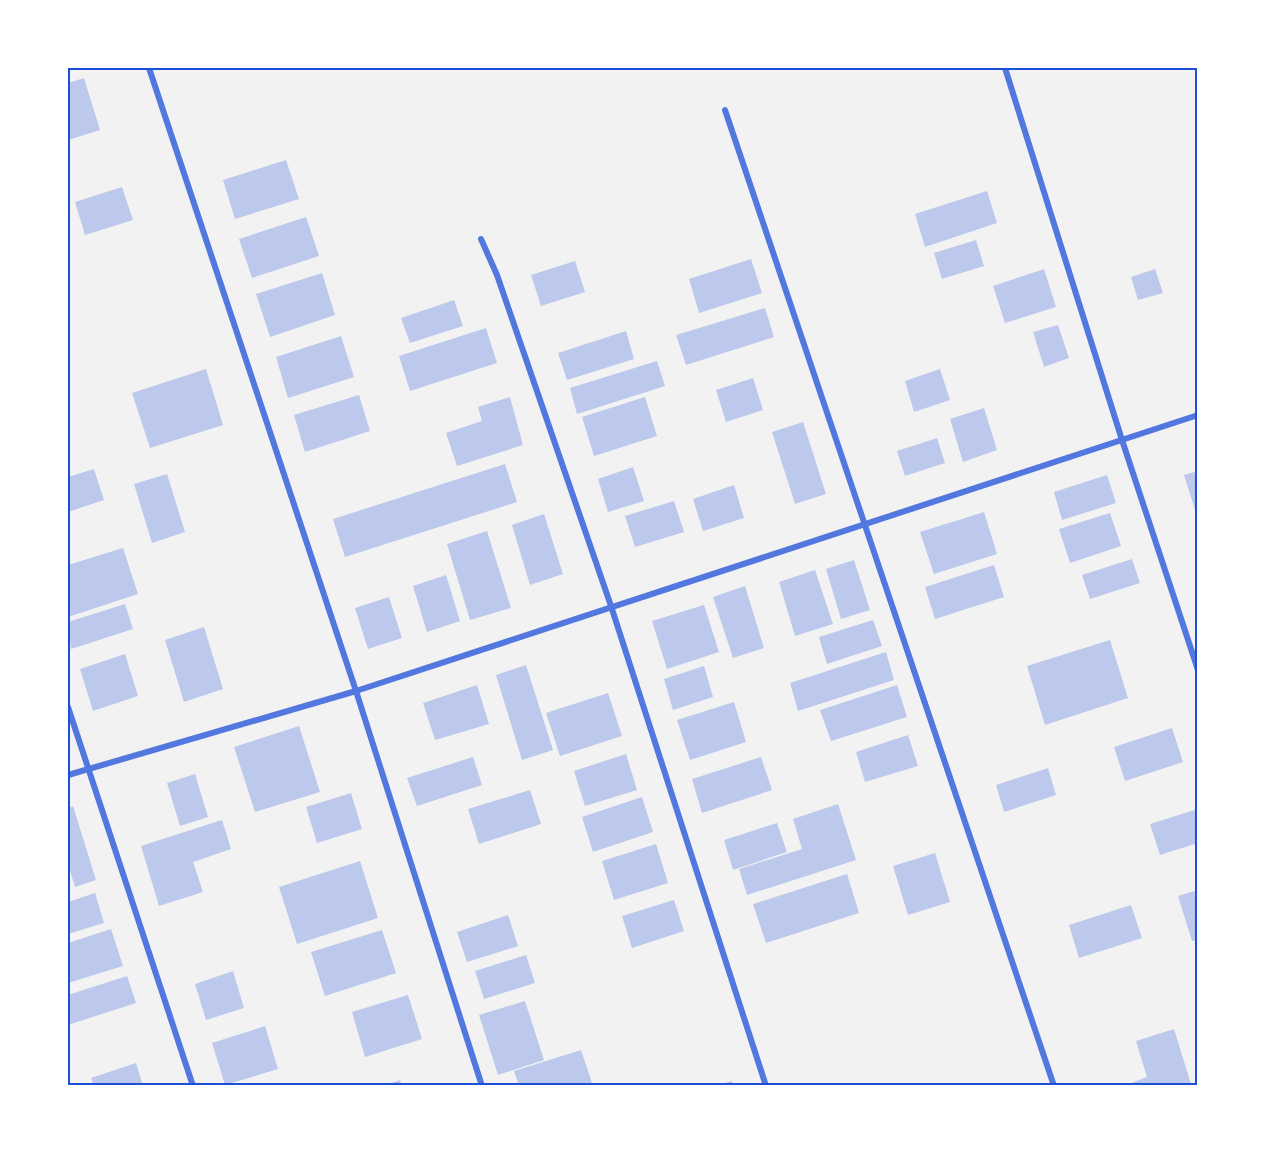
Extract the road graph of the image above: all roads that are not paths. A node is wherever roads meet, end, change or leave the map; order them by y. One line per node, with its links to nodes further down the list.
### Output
1 (149, 68): 10 (street)
2 (1005, 68): 6 (street)
3 (725, 110): 7 (street)
4 (481, 239): 8 (street)
5 (1197, 415): 6 (street)
6 (1122, 440): 7 (street); 9 (street)
7 (863, 524): 8 (street); 17 (street)
8 (611, 606): 10 (street); 16 (street)
9 (1197, 670)
10 (356, 691): 12 (street); 15 (street)
11 (68, 707): 12 (street)
12 (88, 768): 13 (street); 14 (street)
13 (68, 775)
14 (193, 1086)
15 (482, 1086)
16 (766, 1086)
17 (1054, 1086)

